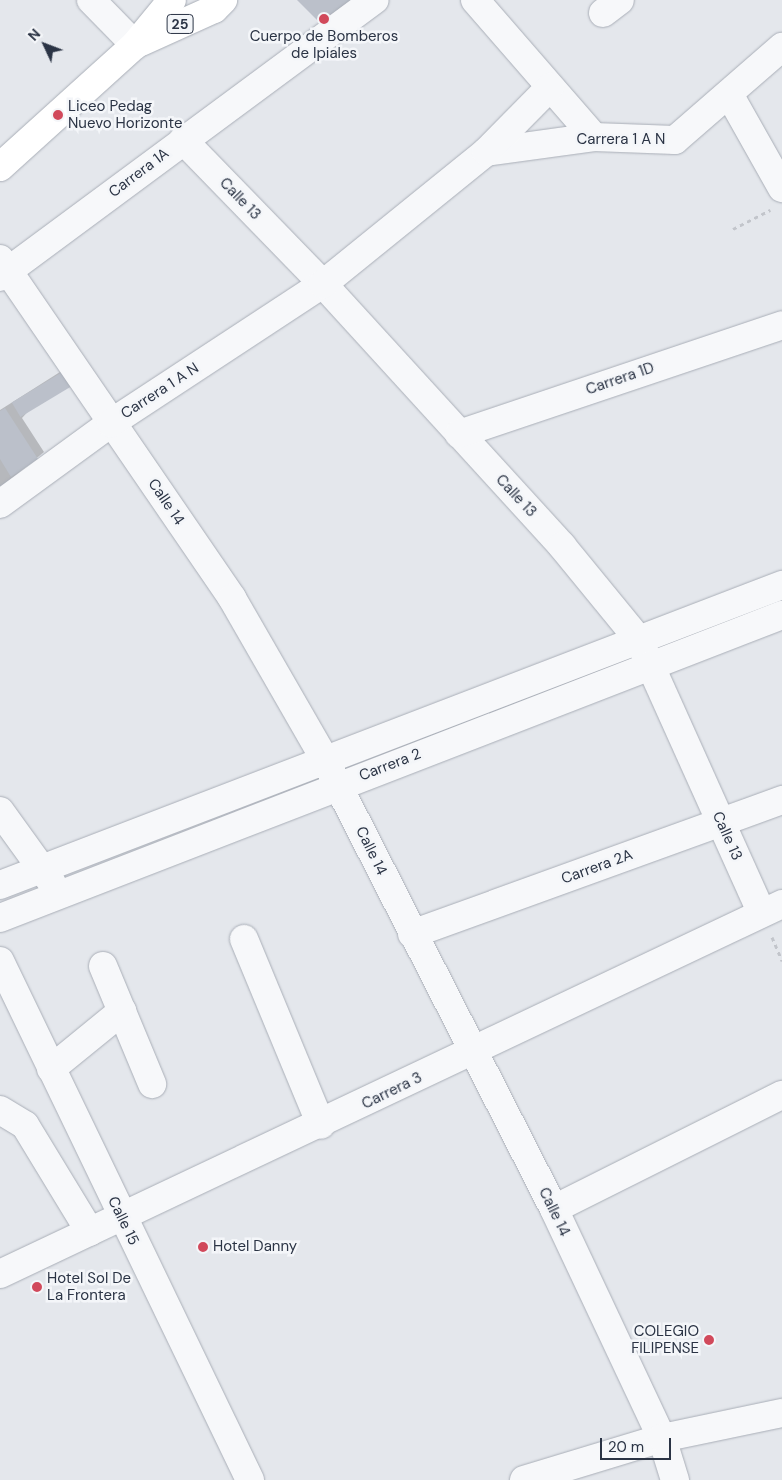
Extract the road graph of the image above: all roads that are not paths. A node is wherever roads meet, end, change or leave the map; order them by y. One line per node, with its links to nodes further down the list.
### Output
1 (91, 0): 6 (street)
2 (172, 0): 6 (main road, 25)
3 (223, 0): 6 (main road, 25)
4 (375, 0): 11 (street, Carrera 1A)
5 (475, 0): 8 (street)
6 (135, 45): 13 (main road, 25)
7 (782, 47): 9 (street, Carrera 1 A N)
8 (550, 87): 10 (street); 12 (street, Carrera 1 A N)
9 (729, 94): 10 (street, Carrera 1 A N); 14 (street)
10 (594, 137): 12 (street, Carrera 1 A N)
11 (183, 140): 15 (street, Carrera 1A); 16 (street, Calle 13)
12 (486, 152): 16 (street, Carrera 1 A N)
13 (0, 167)
14 (778, 199)
15 (3, 268): 18 (street, Calle 14)
16 (323, 284): 18 (street, Carrera 1 A N); 19 (street, Calle 13)
17 (782, 325): 19 (street, Carrera 1D)
18 (112, 423): 20 (street, Carrera 1 A N); 24 (street, Calle 14)
19 (459, 434): 23 (street, Calle 13)
20 (0, 504)
21 (782, 585): 23 (street, Carrera 2)
22 (782, 614): 23 (street, Carrera 2)
23 (644, 651): 24 (street, Carrera 2); 25 (street, Carrera 2); 28 (street, Calle 13)
24 (326, 760): 25 (street, Calle 14); 29 (street, Carrera 2)
25 (338, 785): 31 (street, Carrera 2); 34 (street, Calle 14)
26 (782, 800): 28 (street, Carrera 2A)
27 (0, 811): 29 (street)
28 (721, 823): 32 (street, Calle 13); 34 (street, Carrera 2A)
29 (43, 868): 30 (street, Carrera 2); 31 (street)
30 (0, 885)
31 (60, 894): 33 (street, Carrera 2)
32 (772, 907): 39 (street, Carrera 3)
33 (0, 918)
34 (412, 934): 39 (street, Calle 14)
35 (244, 939): 44 (street)
36 (0, 961): 40 (street, Calle 15)
37 (103, 966): 38 (street)
38 (122, 1011): 40 (street); 41 (street)
39 (471, 1052): 44 (street, Carrera 3); 45 (street, Calle 14)
40 (51, 1069): 46 (street, Calle 15)
41 (152, 1084)
42 (782, 1095): 45 (street)
43 (0, 1110): 47 (street)
44 (321, 1125): 46 (street, Carrera 3)
45 (554, 1209): 50 (street, Calle 14)
46 (121, 1218): 47 (street, Carrera 3); 51 (street, Calle 15)
47 (90, 1232): 48 (street, Carrera 3)
48 (0, 1274)
49 (782, 1413): 50 (street)
50 (662, 1438): 52 (street); 53 (street, Calle 14)
51 (250, 1480)
52 (524, 1480)
53 (675, 1480)

